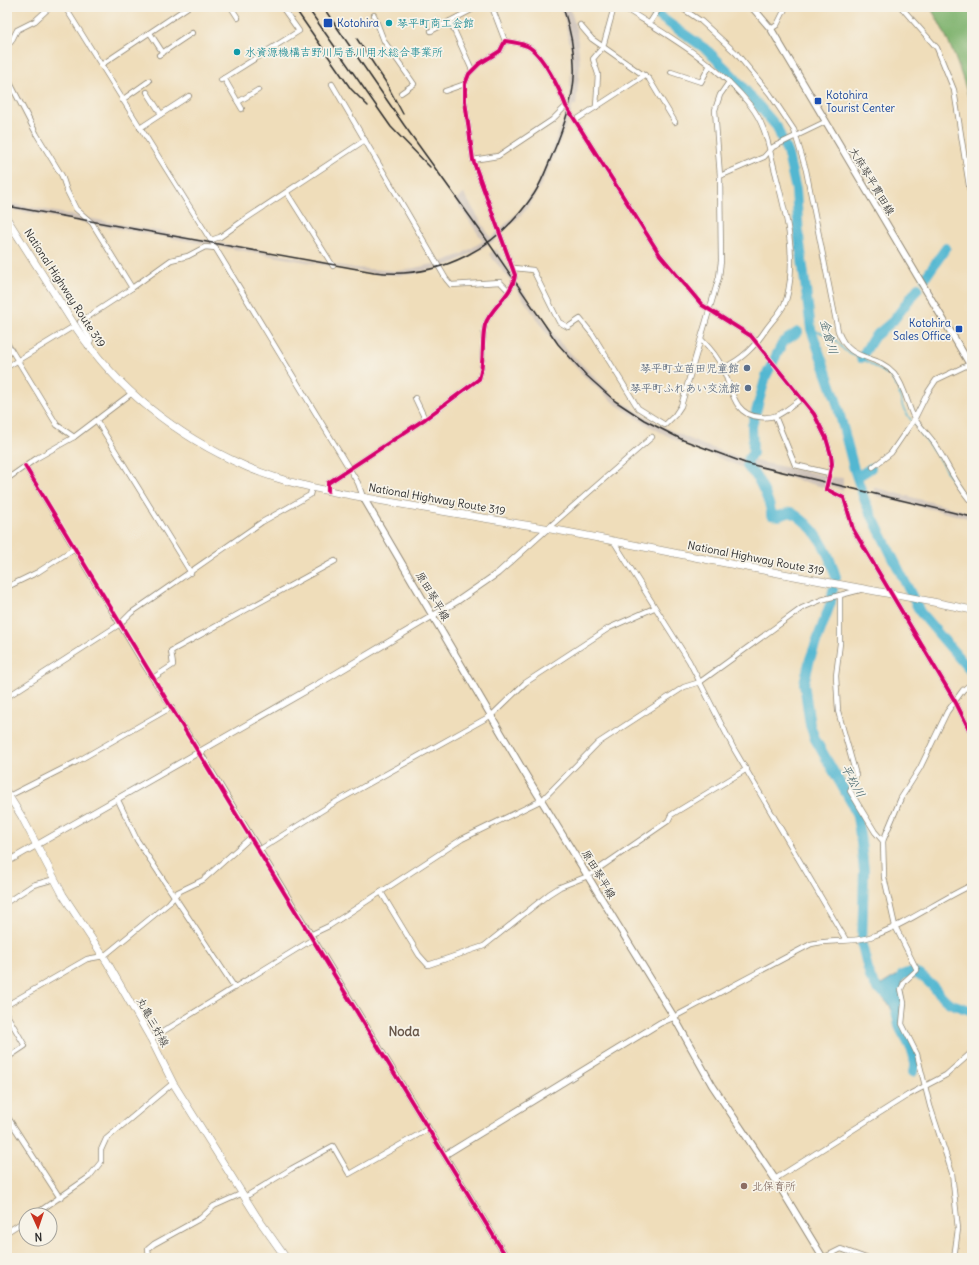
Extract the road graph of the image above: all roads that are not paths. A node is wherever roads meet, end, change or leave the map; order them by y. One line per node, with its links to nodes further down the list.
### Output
1 (50, 7): 25 (street)
2 (65, 7): 28 (street)
3 (188, 7): 22 (street)
4 (231, 7): 16 (street)
5 (282, 7): 43 (street)
6 (477, 7): 17 (street)
7 (492, 7): 24 (street)
8 (614, 7): 26 (street)
9 (623, 7): 18 (street)
10 (660, 7): 18 (street)
11 (680, 7): 52 (street)
12 (752, 7): 20 (main road, 大麻琴平貫田線)
13 (786, 7): 20 (street)
14 (901, 7): 58 (street)
15 (374, 15): 40 (street)
16 (238, 18)
17 (450, 21): 21 (street); 29 (street)
18 (649, 24): 27 (street)
19 (580, 25): 26 (street)
20 (771, 29): 50 (main road, 大麻琴平貫田線)
21 (431, 31)
22 (150, 33): 23 (street); 28 (street)
23 (192, 33)
24 (506, 41): 29 (street); 44 (street)
25 (7, 43)
26 (603, 47): 31 (street); 45 (street)
27 (710, 65): 30 (street); 34 (street)
28 (101, 66): 42 (street)
29 (472, 70): 36 (street)
30 (671, 72)
31 (645, 75): 45 (street); 49 (street)
32 (7, 77): 64 (street)
33 (149, 81): 42 (street)
34 (730, 82): 54 (street); 56 (street)
35 (332, 84): 53 (street)
36 (466, 84): 38 (street); 55 (street)
37 (258, 90): 43 (street)
38 (445, 91)
39 (146, 92): 47 (street)
40 (401, 93)
41 (189, 96): 47 (street)
42 (122, 100): 51 (street)
43 (238, 102): 46 (street)
44 (566, 106): 48 (street); 55 (street)
45 (596, 107): 48 (street)
46 (242, 109)
47 (161, 114): 51 (street)
48 (576, 120): 66 (street)
49 (675, 122)
50 (825, 122): 52 (street); 73 (main road, 大麻琴平貫田線)
51 (140, 128): 60 (street)
52 (794, 137): 54 (street); 80 (street)
53 (365, 140): 57 (street); 65 (street)
54 (772, 148): 56 (street); 70 (street)
55 (473, 160): 63 (street)
56 (720, 176): 66 (street)
57 (287, 193): 60 (street); 62 (street)
58 (972, 205)
59 (7, 219): 71 (main road, National Highway Route 319)
60 (211, 240): 61 (street)
61 (216, 248): 64 (street); 87 (street)
62 (334, 266)
63 (514, 268): 65 (street); 68 (street)
64 (132, 288): 71 (street)
65 (508, 291): 81 (street)
66 (710, 311): 68 (street); 70 (street)
67 (71, 328): 72 (street)
68 (702, 340): 75 (street)
69 (7, 343): 72 (street)
70 (757, 343): 75 (street); 78 (street)
71 (88, 346): 76 (main road, National Highway Route 319)
72 (19, 360): 74 (street); 83 (street)
73 (971, 365): 80 (street)
74 (7, 367)
75 (723, 368): 79 (street)
76 (132, 393): 82 (street); 90 (main road, National Highway Route 319)
77 (415, 398): 81 (street)
78 (801, 399): 79 (street); 79 (street)
79 (775, 416)
80 (915, 418): 86 (street); 93 (street)
81 (425, 419): 87 (street)
82 (97, 421): 83 (street); 98 (street)
83 (74, 437): 85 (street)
84 (652, 437): 94 (street)
85 (25, 466): 88 (street); 96 (street)
86 (873, 467)
87 (350, 469): 91 (street); 92 (street)
88 (7, 479)
89 (827, 484): 101 (street)
90 (312, 487): 91 (main road, National Highway Route 319); 98 (street)
91 (328, 490): 92 (main road, National Highway Route 319)
92 (363, 497): 94 (main road, National Highway Route 319); 105 (main road, 原田琴平線)
93 (972, 497)
94 (547, 529): 95 (main road, National Highway Route 319); 105 (street)
95 (614, 542): 100 (main road, National Highway Route 319); 103 (street)
96 (74, 548): 99 (street); 106 (street)
97 (335, 561): 107 (street)
98 (191, 572): 106 (street)
99 (7, 587)
100 (861, 589): 101 (main road, National Highway Route 319); 102 (street)
101 (891, 593): 104 (main road, National Highway Route 319); 111 (street)
102 (840, 595): 108 (street); 121 (street)
103 (654, 608): 108 (street); 113 (street)
104 (972, 610)
105 (433, 615): 113 (main road, 原田琴平線); 115 (street)
106 (120, 624): 107 (street); 110 (street)
107 (153, 678): 112 (street)
108 (700, 682): 116 (street); 119 (street)
109 (972, 683): 111 (street)
110 (7, 697)
111 (956, 703): 114 (street); 121 (street)
112 (172, 708): 115 (street); 117 (street)
113 (492, 715): 119 (main road, 原田琴平線); 123 (street)
114 (972, 735)
115 (199, 751): 118 (street); 120 (street)
116 (747, 769): 125 (street); 133 (street)
117 (8, 794): 122 (main road, 丸亀三好線)
118 (117, 798): 122 (street); 129 (street)
119 (542, 800): 125 (main road, 原田琴平線); 128 (street)
120 (251, 837): 123 (street); 129 (street)
121 (884, 841): 131 (street)
122 (36, 844): 124 (street); 126 (main road, 丸亀三好線)
123 (259, 850): 132 (street)
124 (7, 862)
125 (588, 876): 128 (street); 138 (main road, 原田琴平線)
126 (54, 879): 130 (street); 134 (main road, 丸亀三好線)
127 (972, 885): 131 (street)
128 (381, 892): 132 (street)
129 (174, 897): 134 (street); 135 (street)
130 (7, 902)
131 (895, 926): 133 (street); 143 (street)
132 (312, 937): 135 (street); 145 (street)
133 (846, 940): 138 (street)
134 (104, 956): 136 (street); 139 (main road, 丸亀三好線)
135 (235, 988): 139 (street)
136 (7, 1005)
137 (7, 1016): 141 (street)
138 (674, 1017): 146 (street); 147 (main road, 原田琴平線)
139 (151, 1039): 142 (main road, 丸亀三好線)
140 (972, 1052): 143 (street)
141 (7, 1058)
142 (173, 1083): 148 (main road, 丸亀三好線); 149 (street)
143 (925, 1088): 147 (street); 159 (street)
144 (7, 1116): 149 (street)
145 (428, 1129): 146 (street); 148 (street)
146 (445, 1155): 156 (street)
147 (775, 1179): 157 (main road, 原田琴平線)
148 (244, 1195): 154 (street); 155 (main road, 丸亀三好線)
149 (60, 1198): 150 (street)
150 (46, 1207)
151 (18, 1225): 152 (street)
152 (7, 1232)
153 (972, 1256): 160 (street)
154 (150, 1258)
155 (286, 1258)
156 (507, 1258)
157 (823, 1258): 158 (street)
158 (866, 1258)
159 (954, 1258)
160 (969, 1258)

